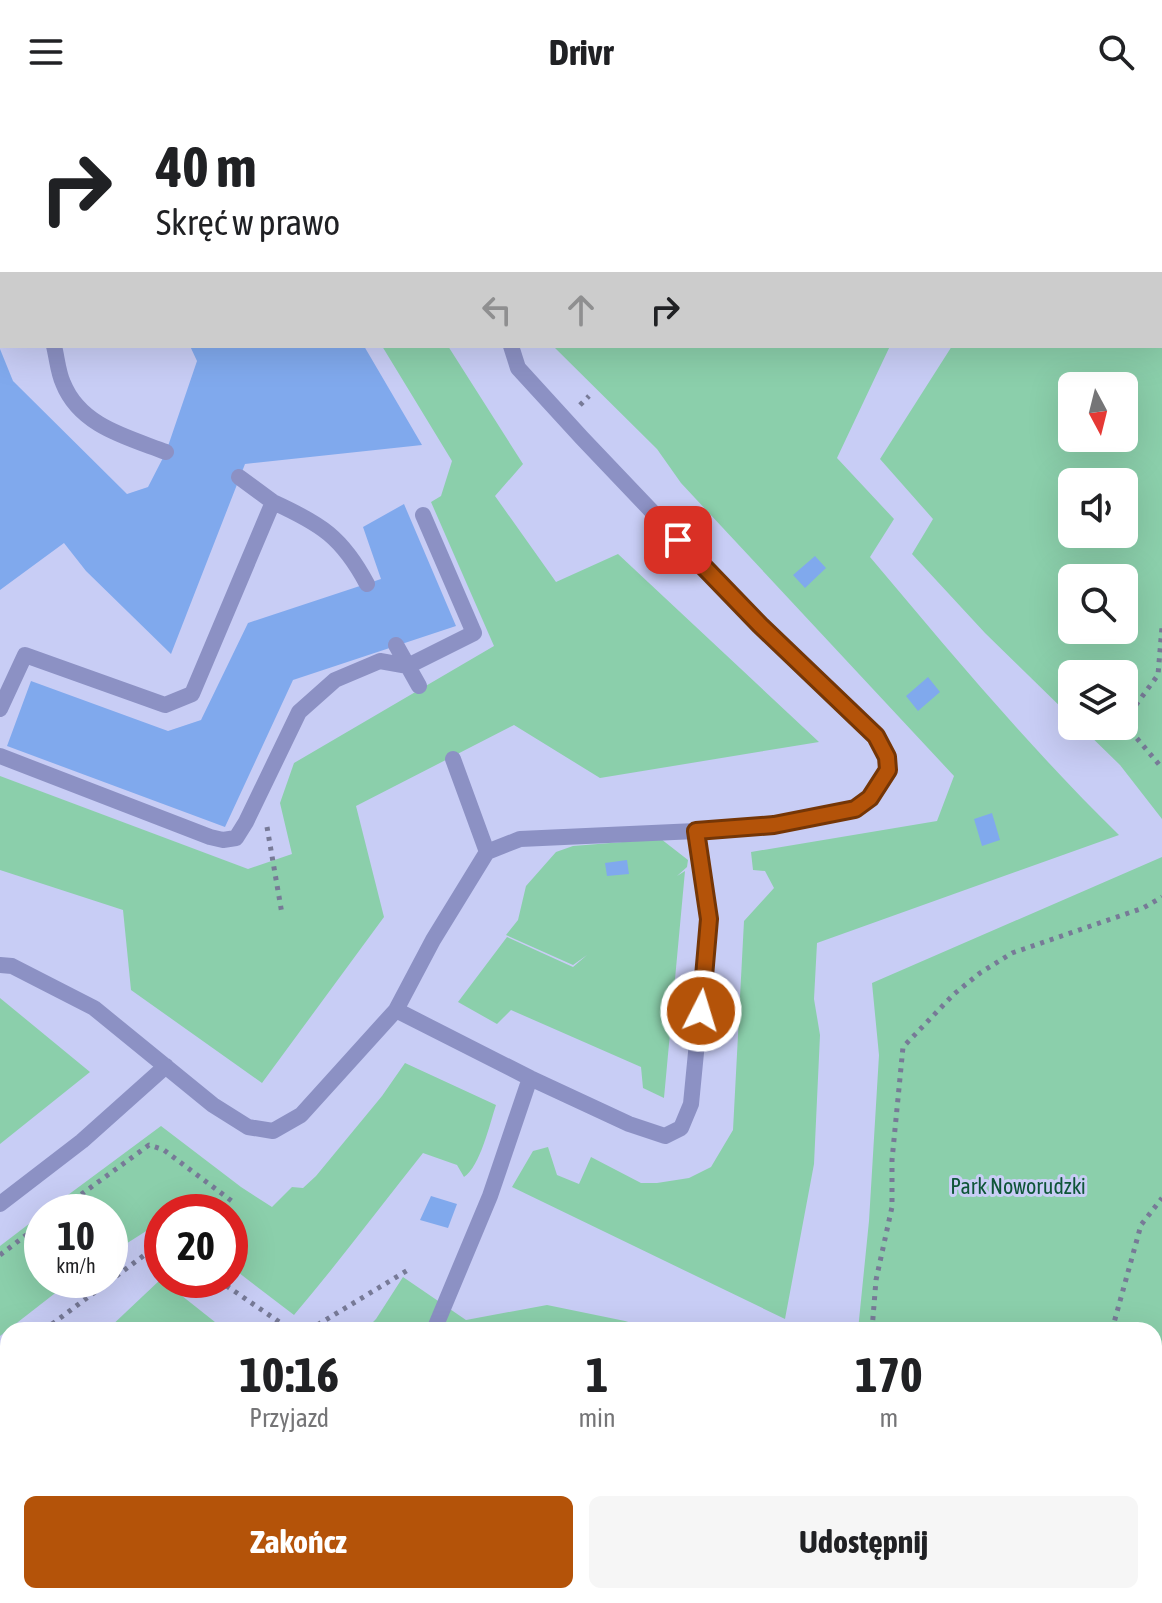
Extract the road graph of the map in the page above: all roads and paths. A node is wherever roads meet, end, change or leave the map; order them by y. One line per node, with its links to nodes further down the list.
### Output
1 (54, 348): 3 (lane)
2 (512, 348): 19 (lane)
3 (166, 452)
4 (239, 477): 5 (lane)
5 (273, 502): 7 (lane); 13 (lane)
6 (423, 515): 10 (lane)
7 (367, 584)
8 (1162, 627): 12 (path)
9 (396, 645): 10 (lane)
10 (408, 666): 11 (lane); 18 (lane)
11 (419, 686)
12 (1138, 703)
13 (0, 709)
14 (1138, 739): 17 (path)
15 (0, 756): 18 (lane)
16 (453, 759): 20 (lane)
17 (1162, 768)
18 (262, 790): 22 (path)
19 (696, 831): 20 (lane); 26 (lane)
20 (487, 852): 24 (lane)
21 (1162, 897): 40 (path)
22 (282, 914)
23 (0, 965): 25 (lane)
24 (396, 1010): 25 (lane); 26 (lane)
25 (166, 1066): 30 (lane)
26 (530, 1078): 39 (lane)
27 (82, 1194): 28 (path)
28 (222, 1194)
29 (1162, 1198): 41 (path)
30 (0, 1204)
31 (24, 1237): 32 (path)
32 (0, 1255)
33 (144, 1255): 36 (path)
34 (408, 1270): 38 (path)
35 (244, 1298): 37 (path)
36 (55, 1322)
37 (279, 1322)
38 (322, 1322)
39 (437, 1322)
40 (873, 1322)
41 (1114, 1322)

